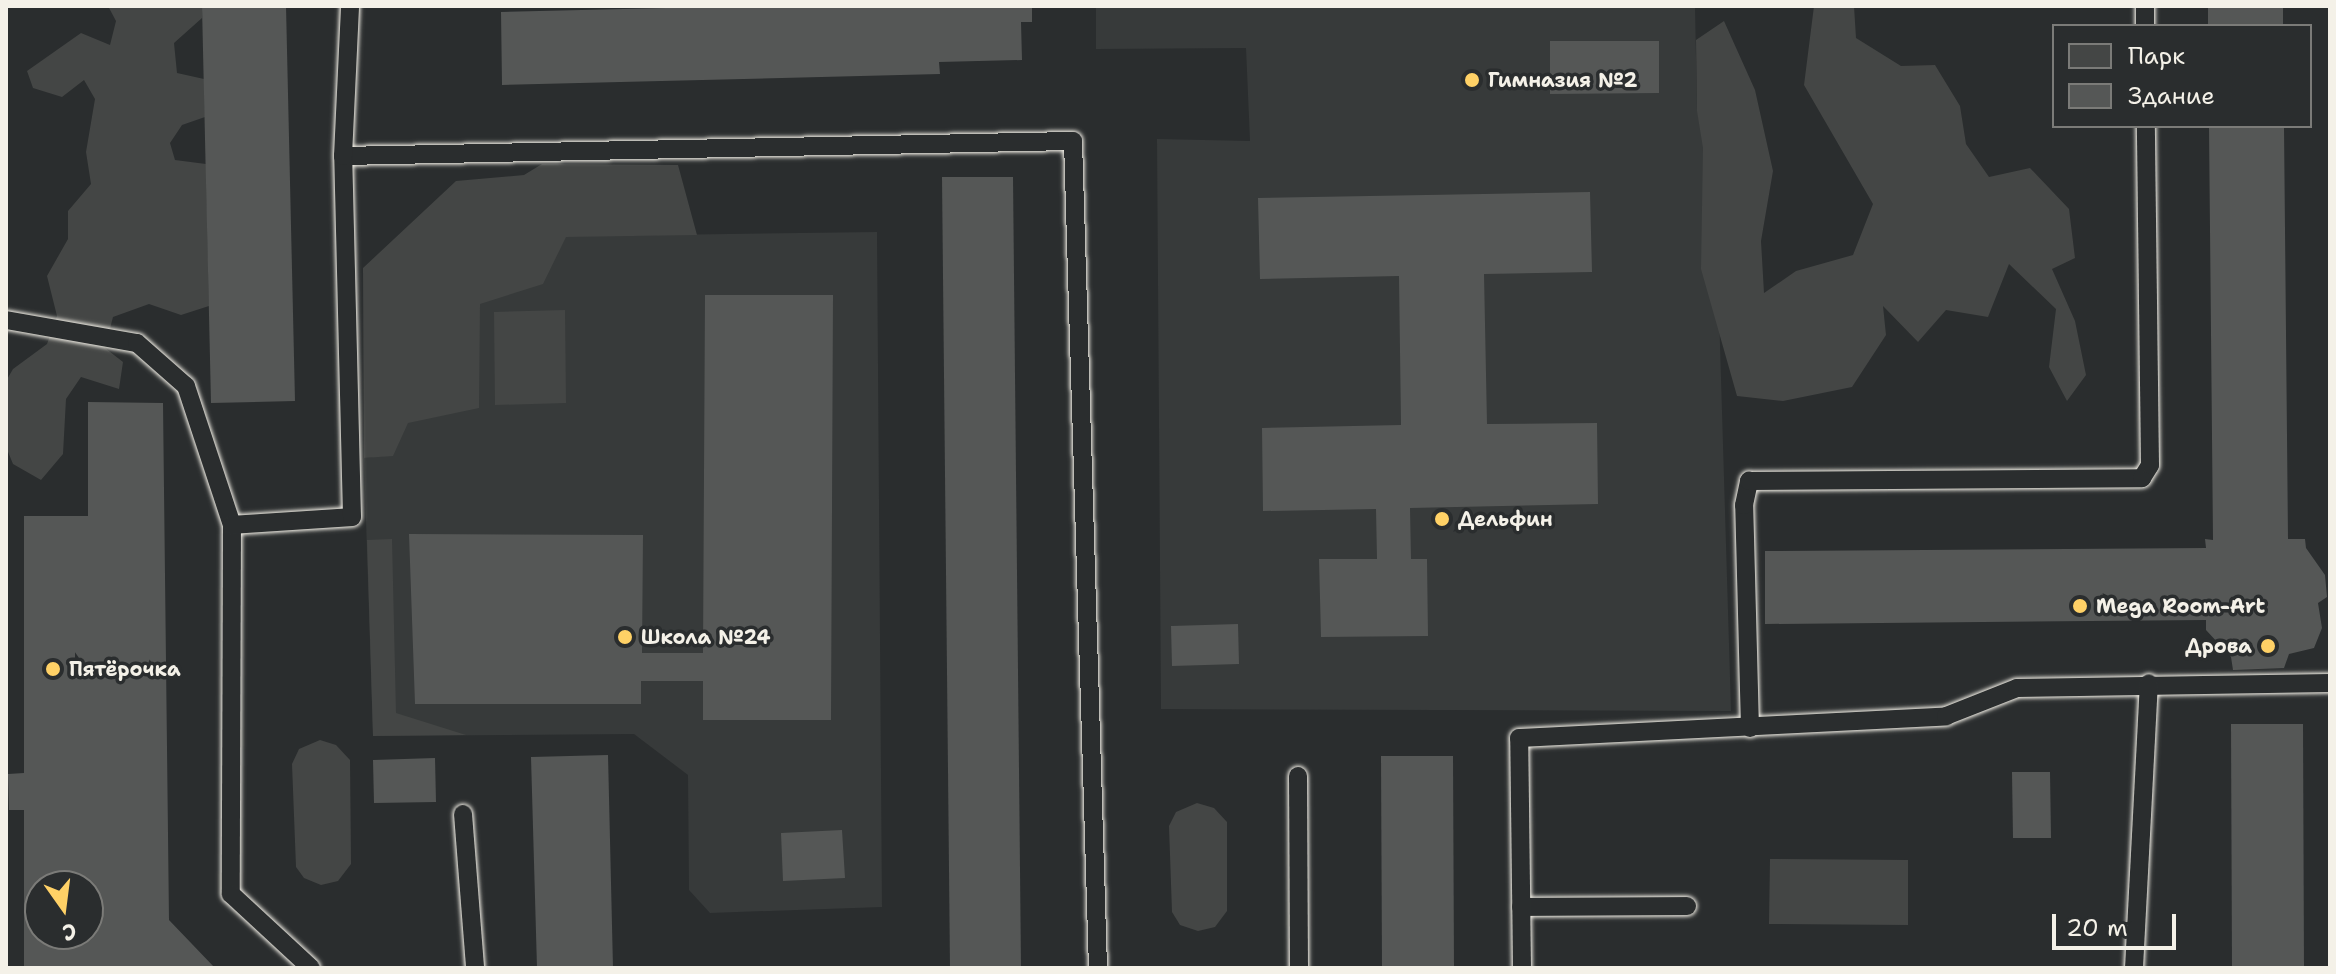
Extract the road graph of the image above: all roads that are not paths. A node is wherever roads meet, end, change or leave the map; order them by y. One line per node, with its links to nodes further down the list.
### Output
1 (350, 6): 3 (lane)
2 (2146, 128): 8 (lane)
3 (343, 156): 5 (lane); 15 (lane)
4 (6, 320): 5 (lane)
5 (232, 525): 13 (lane)
6 (2149, 683): 7 (lane); 8 (lane); 18 (lane)
7 (2330, 683)
8 (1750, 728): 12 (lane)
9 (1298, 776): 16 (lane)
10 (463, 814): 14 (lane)
11 (1687, 906): 12 (lane)
12 (1521, 907): 17 (lane)
13 (311, 968)
14 (475, 968)
15 (1098, 968)
16 (1299, 968)
17 (1522, 968)
18 (2134, 968)

